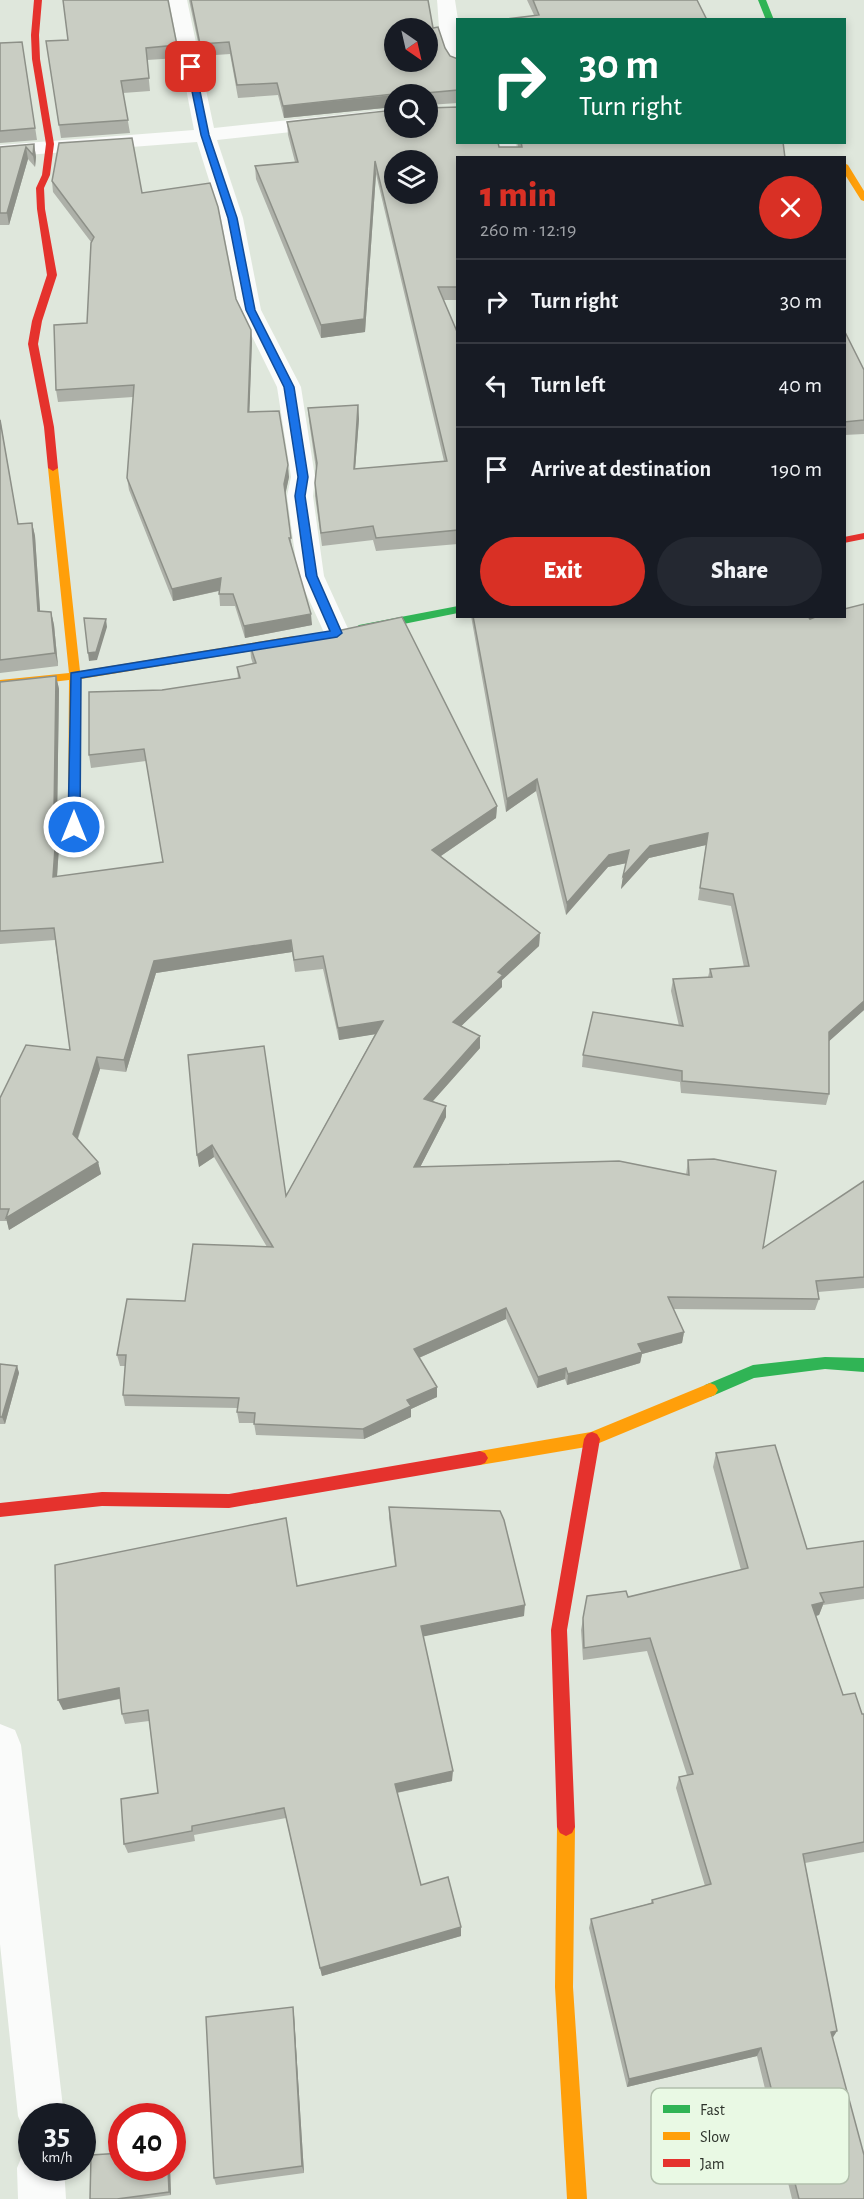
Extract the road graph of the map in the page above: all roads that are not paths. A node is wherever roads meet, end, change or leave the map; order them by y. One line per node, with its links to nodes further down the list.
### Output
1 (38, 0): 9 (street)
2 (178, 0): 8 (street)
3 (446, 0): 6 (street)
4 (762, 0): 5 (street)
5 (769, 18)
6 (456, 62)
7 (384, 116): 8 (street)
8 (205, 135): 9 (street); 16 (street)
9 (50, 144): 10 (street); 18 (street)
10 (0, 151)
11 (846, 168): 12 (street)
12 (864, 198)
13 (864, 536): 14 (street)
14 (846, 540)
15 (456, 609): 16 (street)
16 (331, 634)
17 (303, 639): 18 (street)
18 (75, 676): 19 (street); 20 (street)
19 (0, 684)
20 (74, 827)
21 (864, 1365): 22 (street)
22 (592, 1439): 23 (street); 28 (street)
23 (0, 1510)
24 (0, 1745): 25 (street)
25 (40, 2103)
26 (42, 2181): 27 (street)
27 (42, 2199)
28 (577, 2199)

